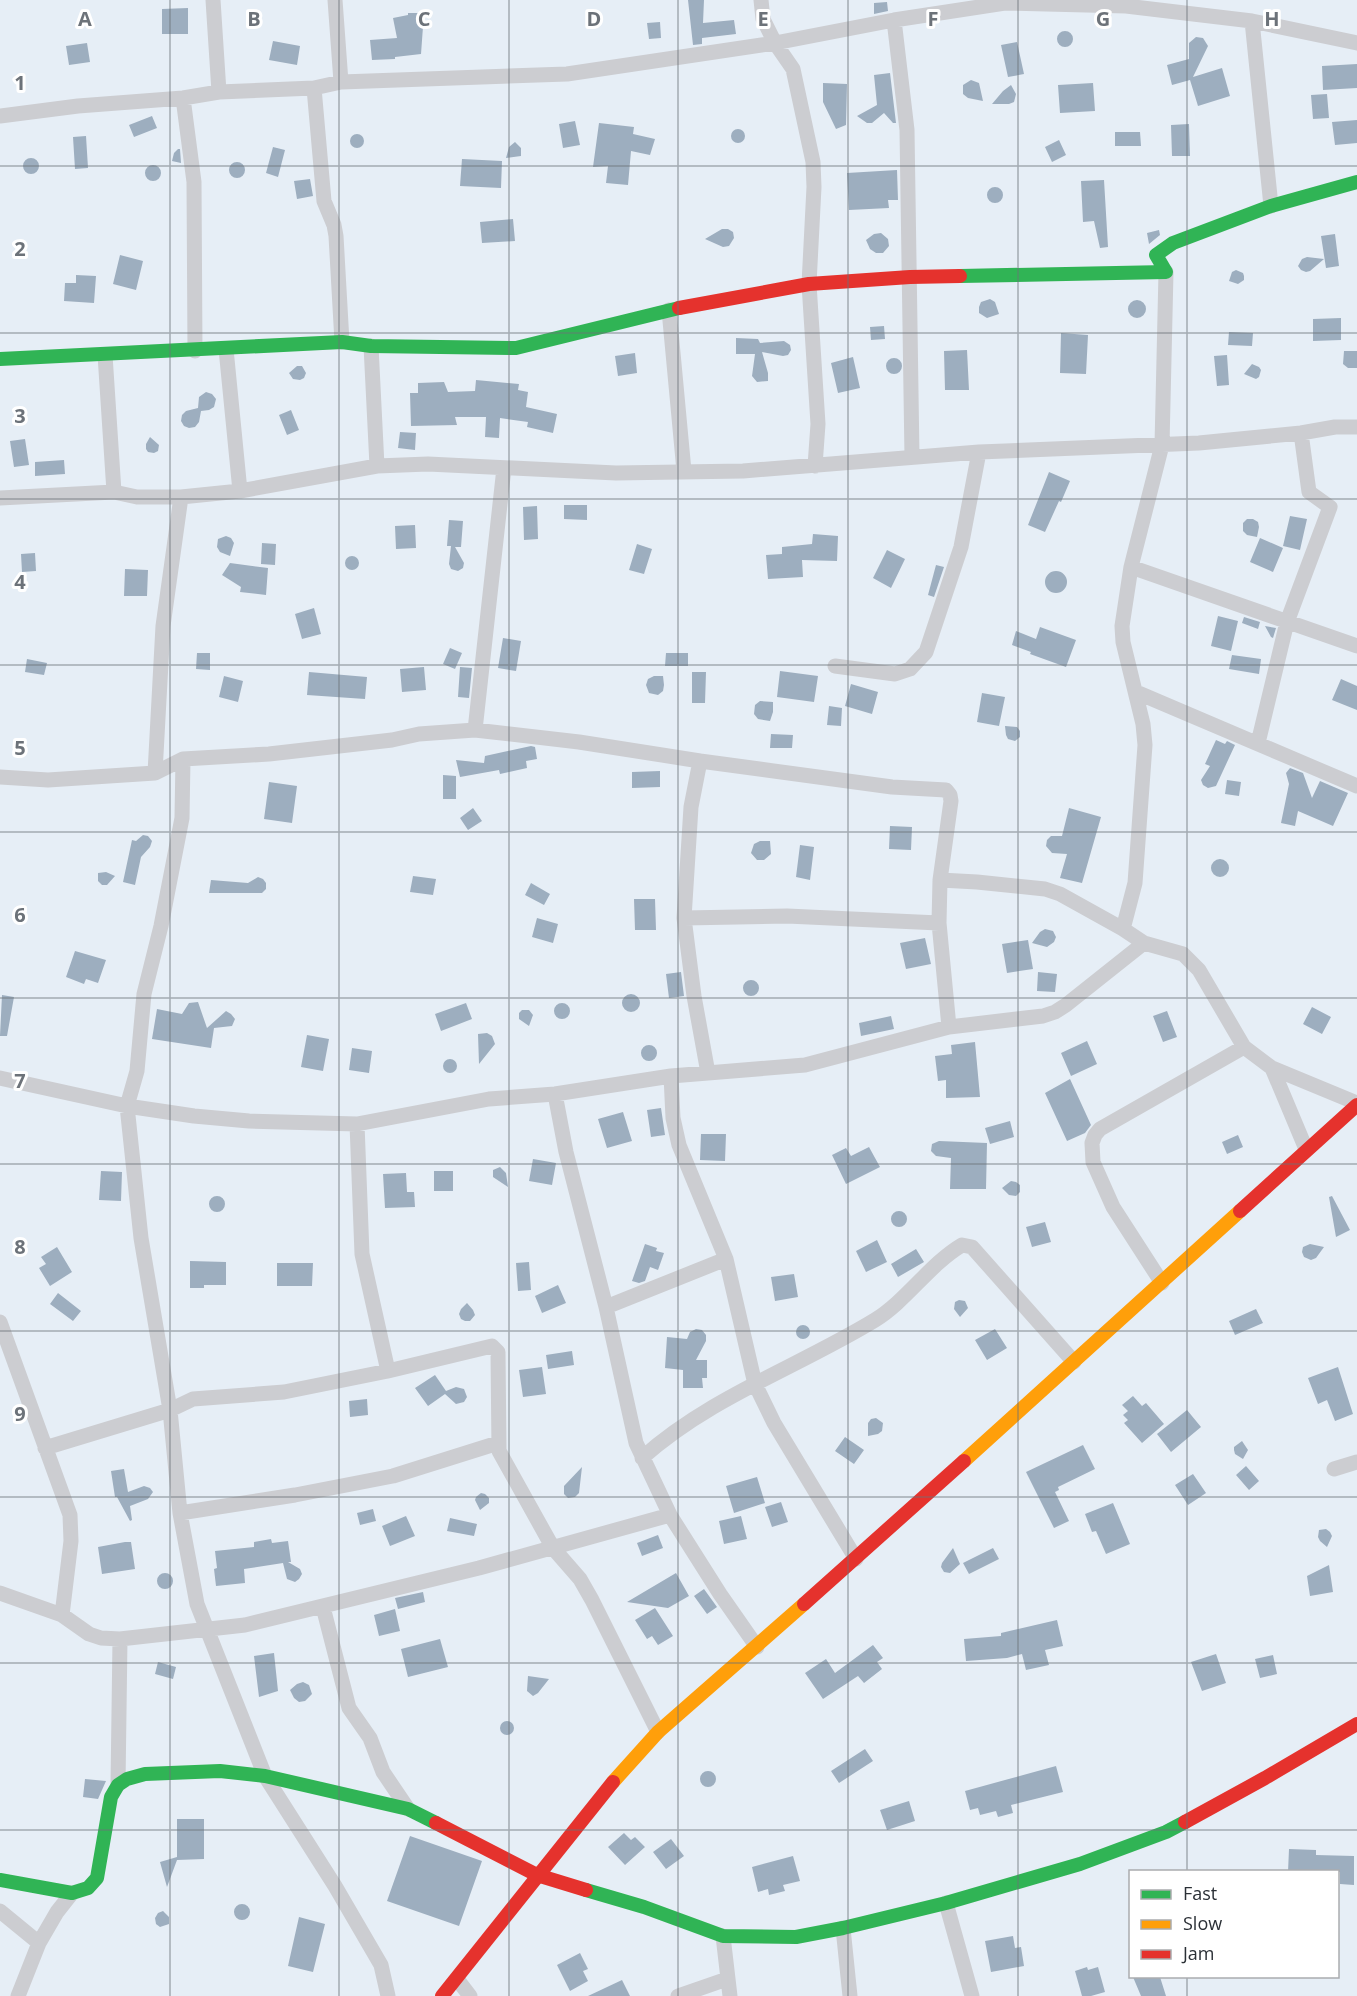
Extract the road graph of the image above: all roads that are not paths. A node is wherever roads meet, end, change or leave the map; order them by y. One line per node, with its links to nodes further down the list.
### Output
1 (213, 0): 12 (street)
2 (336, 0): 10 (street)
3 (761, 0): 9 (street)
4 (978, 3): 5 (street); 6 (street)
5 (1127, 3): 7 (street)
6 (894, 20): 9 (street); 18 (street)
7 (1252, 21): 8 (street); 16 (street)
8 (1357, 43)
9 (775, 44): 10 (street); 19 (street)
10 (341, 82): 11 (street)
11 (314, 88): 12 (street); 21 (street)
12 (219, 92): 13 (street)
13 (183, 98): 14 (street); 24 (street)
14 (0, 116)
15 (1357, 182): 16 (street)
16 (1271, 206): 17 (street)
17 (1166, 272): 18 (street); 29 (street)
18 (910, 277): 19 (street); 31 (street)
19 (809, 284): 20 (street); 33 (street)
20 (669, 310): 22 (street); 35 (street)
21 (342, 342): 22 (street); 23 (street)
22 (371, 346): 32 (street)
23 (226, 349): 24 (street); 36 (street)
24 (195, 351): 25 (street)
25 (105, 355): 26 (street); 37 (street)
26 (0, 359)
27 (1357, 427): 28 (street)
28 (1301, 433): 29 (street); 41 (street)
29 (1162, 445): 30 (street); 40 (street)
30 (979, 452): 31 (street); 43 (street)
31 (912, 457): 33 (street)
32 (377, 466): 34 (street); 36 (street)
33 (815, 466): 35 (street)
34 (504, 468): 35 (street); 45 (street)
35 (684, 471)
36 (240, 491): 38 (street)
37 (114, 492): 38 (street); 39 (street)
38 (181, 497): 49 (street)
39 (0, 498)
40 (1131, 567): 41 (street); 44 (street)
41 (1287, 622): 42 (street); 46 (street)
42 (1357, 646)
43 (836, 666)
44 (1136, 692): 46 (street); 55 (street)
45 (475, 730): 47 (street); 48 (street)
46 (1258, 743): 51 (street)
47 (183, 759): 49 (street); 65 (street)
48 (700, 761): 52 (street); 53 (street)
49 (155, 773): 50 (street)
50 (0, 777)
51 (1357, 786)
52 (940, 880): 54 (street); 55 (street)
53 (684, 918): 54 (street); 60 (street)
54 (939, 923): 57 (street)
55 (1123, 929): 56 (street)
56 (1144, 943): 57 (street); 58 (street)
57 (949, 1027): 60 (street)
58 (1244, 1047): 59 (street); 69 (street)
59 (1272, 1068): 64 (street); 67 (street)
60 (708, 1073): 61 (street)
61 (671, 1076): 63 (street); 68 (street)
62 (0, 1078): 65 (street)
63 (555, 1094): 66 (street); 70 (street)
64 (1357, 1104): 67 (street)
65 (127, 1106): 66 (street); 75 (street)
66 (357, 1124): 73 (street)
67 (1306, 1149): 69 (street)
68 (726, 1259): 70 (street); 74 (street)
69 (1162, 1283): 72 (street)
70 (606, 1306): 78 (street)
71 (0, 1322): 77 (street)
72 (1074, 1362): 74 (street); 84 (street)
73 (388, 1371): 75 (street); 76 (street)
74 (755, 1384): 78 (street); 84 (street)
75 (170, 1410): 77 (street); 81 (street)
76 (498, 1443): 81 (street); 83 (street)
77 (45, 1448): 87 (street)
78 (642, 1458): 82 (street)
79 (1357, 1462): 80 (street)
80 (1334, 1469)
81 (180, 1513): 88 (street)
82 (670, 1515): 83 (street); 90 (street)
83 (553, 1548): 86 (street); 92 (street)
84 (856, 1559): 90 (street)
85 (0, 1593): 87 (street)
86 (323, 1606): 88 (street); 95 (street)
87 (62, 1615): 89 (street)
88 (209, 1630): 89 (street); 93 (street)
89 (120, 1639): 94 (street)
90 (757, 1647): 92 (street)
91 (1357, 1724): 99 (street)
92 (658, 1732): 96 (street)
93 (265, 1776): 94 (street); 95 (street); 107 (street)
94 (117, 1785): 98 (street)
95 (408, 1809): 96 (street)
96 (537, 1875): 102 (street); 104 (street)
97 (0, 1880): 98 (street)
98 (72, 1893): 103 (street)
99 (946, 1903): 101 (street); 113 (street)
100 (0, 1911): 103 (street)
101 (843, 1928): 102 (street); 112 (street)
102 (723, 1936): 105 (street)
103 (39, 1942): 106 (street)
104 (457, 1978): 108 (street); 109 (street)
105 (728, 1978): 110 (street); 111 (street)
106 (18, 1996)
107 (388, 1996)
108 (442, 1996)
109 (470, 1996)
110 (678, 1996)
111 (730, 1996)
112 (850, 1996)
113 (972, 1996)

